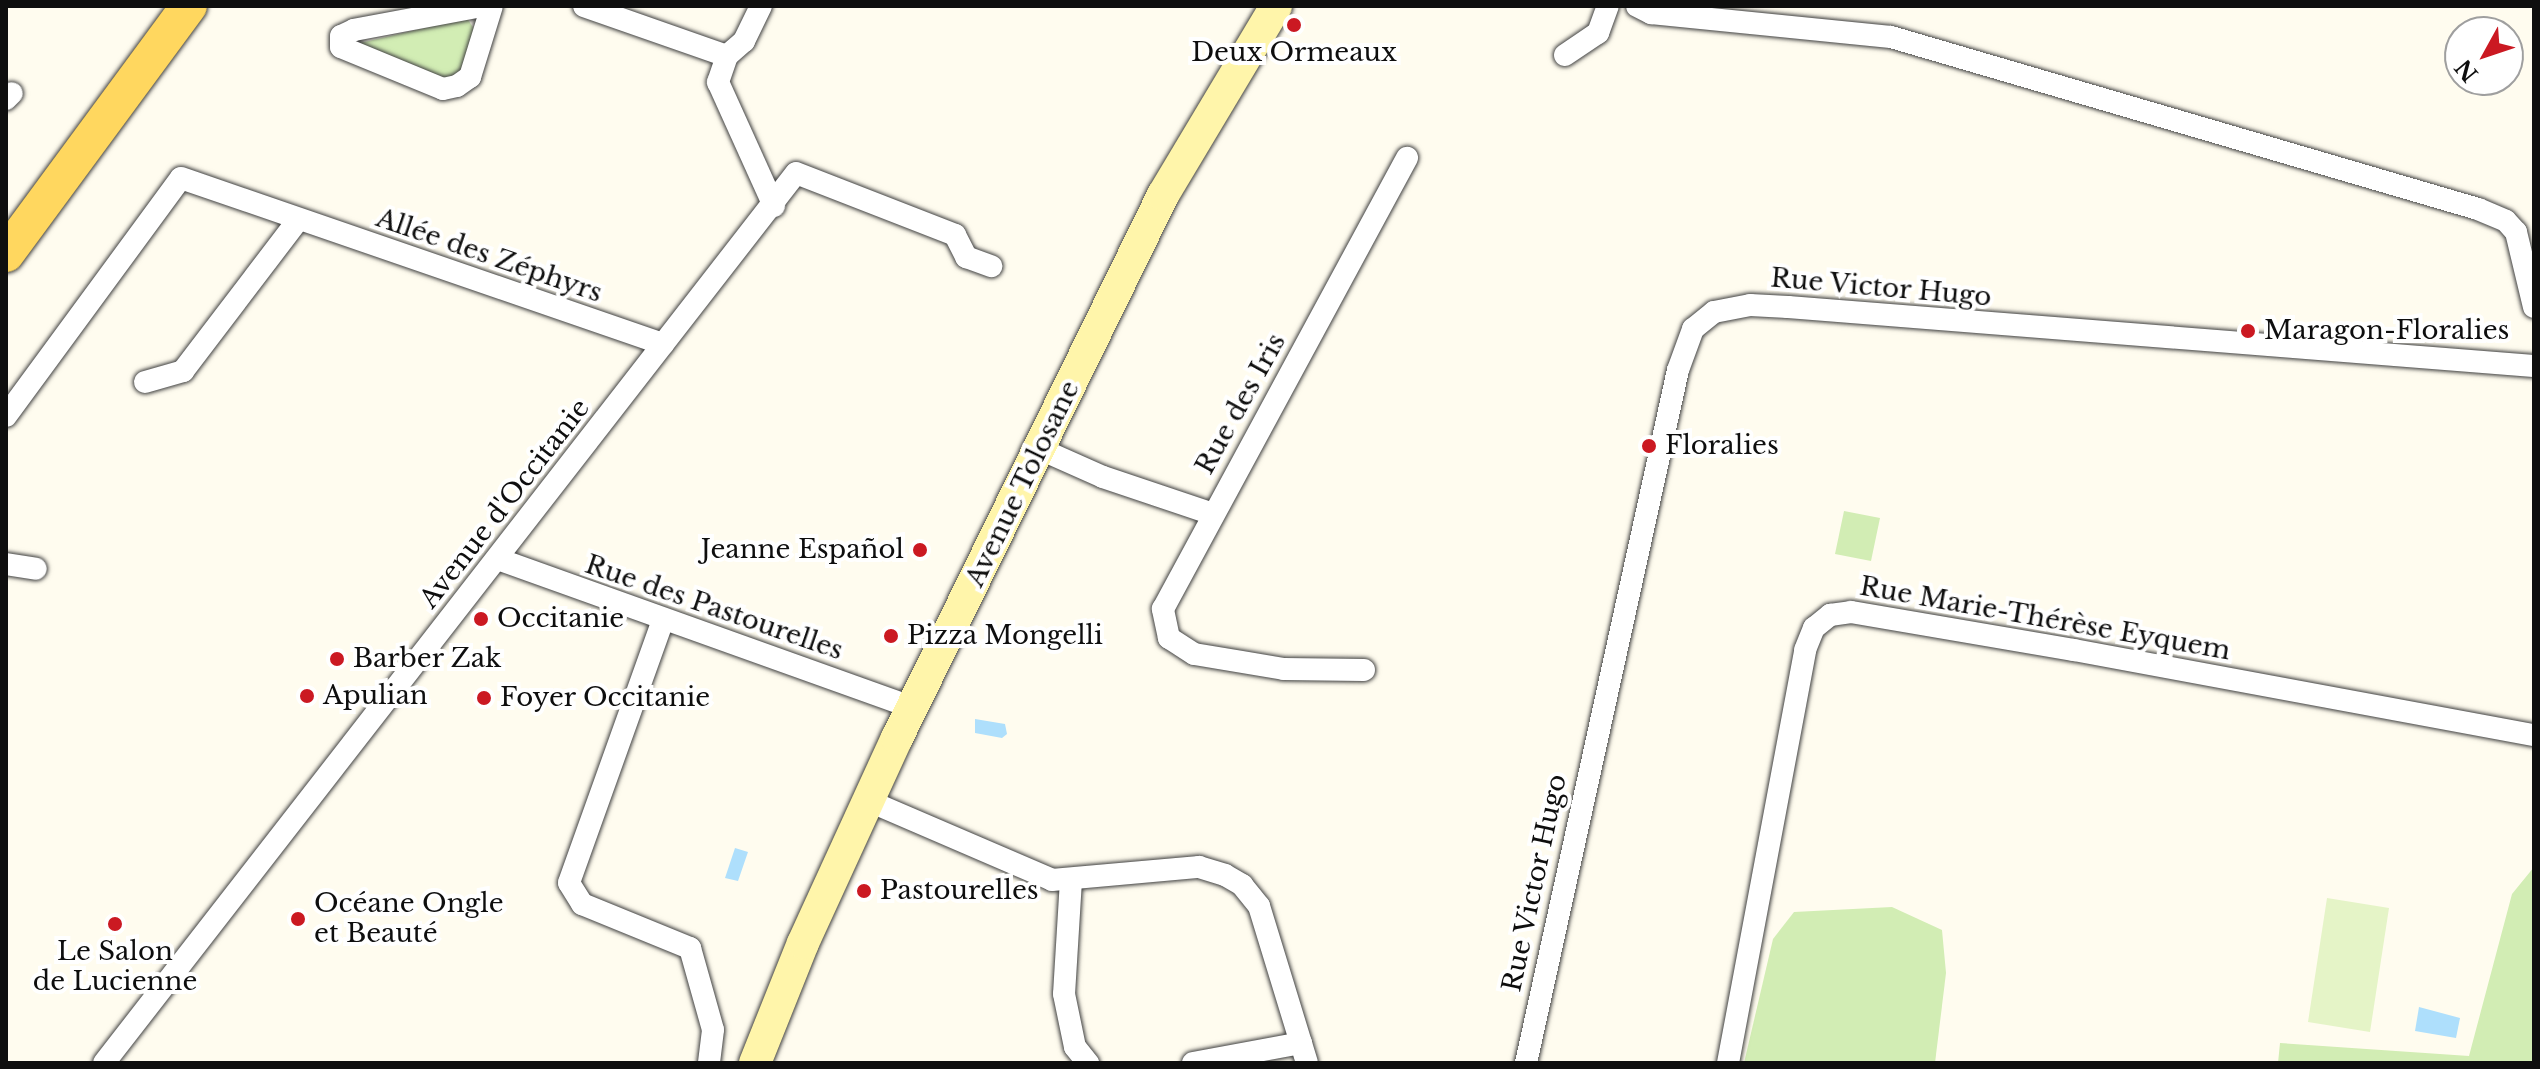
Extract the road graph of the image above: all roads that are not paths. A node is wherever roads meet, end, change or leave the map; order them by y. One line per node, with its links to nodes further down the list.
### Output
1 (189, 6): 14 (main road)
2 (482, 6): 3 (street)
3 (492, 6)
4 (584, 6): 10 (street)
5 (761, 6): 10 (street)
6 (1276, 6): 21 (main road, Avenue Tolosane)
7 (1608, 6): 9 (street)
8 (1637, 6): 16 (street)
9 (1565, 55)
10 (727, 56): 12 (street)
11 (1407, 158): 22 (street, Rue des Iris)
12 (774, 206): 15 (street, Avenue d'Occitanie); 17 (street, Avenue d'Occitanie)
13 (298, 220): 17 (street, Allée des Zéphyrs); 19 (street); 20 (street, Allée des Zéphyrs)
14 (6, 254)
15 (991, 266)
16 (2534, 307)
17 (663, 344): 23 (street, Avenue d'Occitanie)
18 (2534, 366): 38 (street, Rue Victor Hugo)
19 (145, 382)
20 (6, 416)
21 (1040, 449): 22 (street, Rue des Iris); 28 (main road, Avenue Tolosane)
22 (1213, 514): 27 (street)
23 (498, 559): 26 (street, Rue des Pastourelles); 33 (street, Avenue d'Occitanie)
24 (6, 564): 25 (street)
25 (36, 569)
26 (663, 620): 28 (street, Rue des Pastourelles); 34 (street)
27 (1364, 670)
28 (912, 707): 30 (main road, Avenue Tolosane)
29 (2534, 735): 39 (street, Rue Marie-Thérèse Eyquem)
30 (869, 801): 31 (street); 35 (main road, Avenue Tolosane)
31 (1071, 880): 32 (street); 36 (street)
32 (1304, 1053): 37 (street)
33 (104, 1063)
34 (709, 1063)
35 (755, 1063)
36 (1088, 1063)
37 (1193, 1063)
38 (1526, 1063)
39 (1728, 1063)

